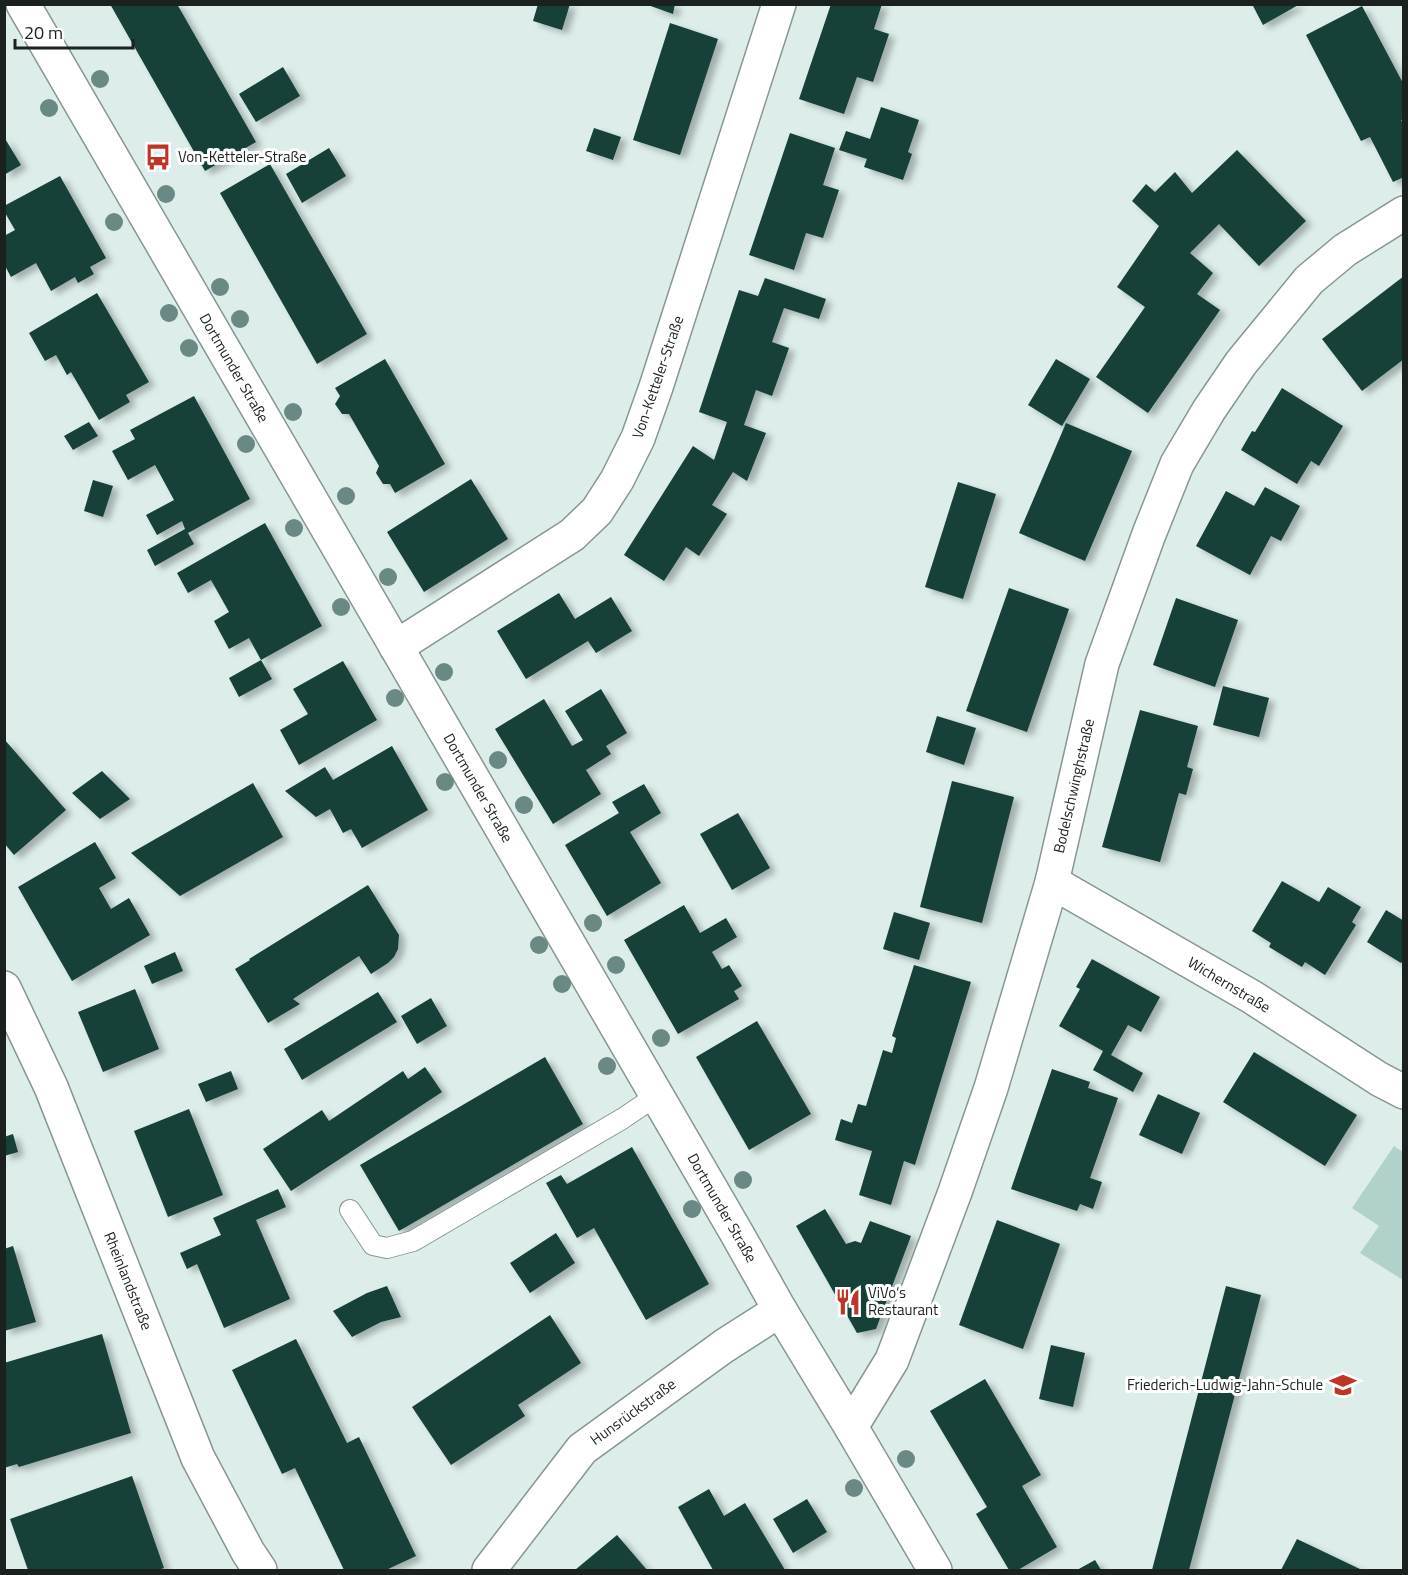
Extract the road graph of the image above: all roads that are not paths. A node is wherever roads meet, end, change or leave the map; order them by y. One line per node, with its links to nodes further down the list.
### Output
1 (23, 4): 4 (street, Dortmunder Straße)
2 (779, 4): 4 (street, Von-Ketteler-Straße)
3 (1404, 213): 5 (street, Bodelschwinghstraße)
4 (396, 647): 8 (street, Dortmunder Straße)
5 (1052, 882): 7 (street, Wichernstraße); 11 (street, Bodelschwinghstraße)
6 (4, 988): 12 (street, Rheinlandstraße)
7 (1404, 1092)
8 (656, 1096): 9 (lane); 10 (street, Dortmunder Straße)
9 (350, 1210)
10 (780, 1310): 11 (street, Dortmunder Straße); 13 (street, Hunsrückstraße)
11 (851, 1427): 14 (street, Dortmunder Straße)
12 (260, 1570)
13 (489, 1570)
14 (935, 1570)

